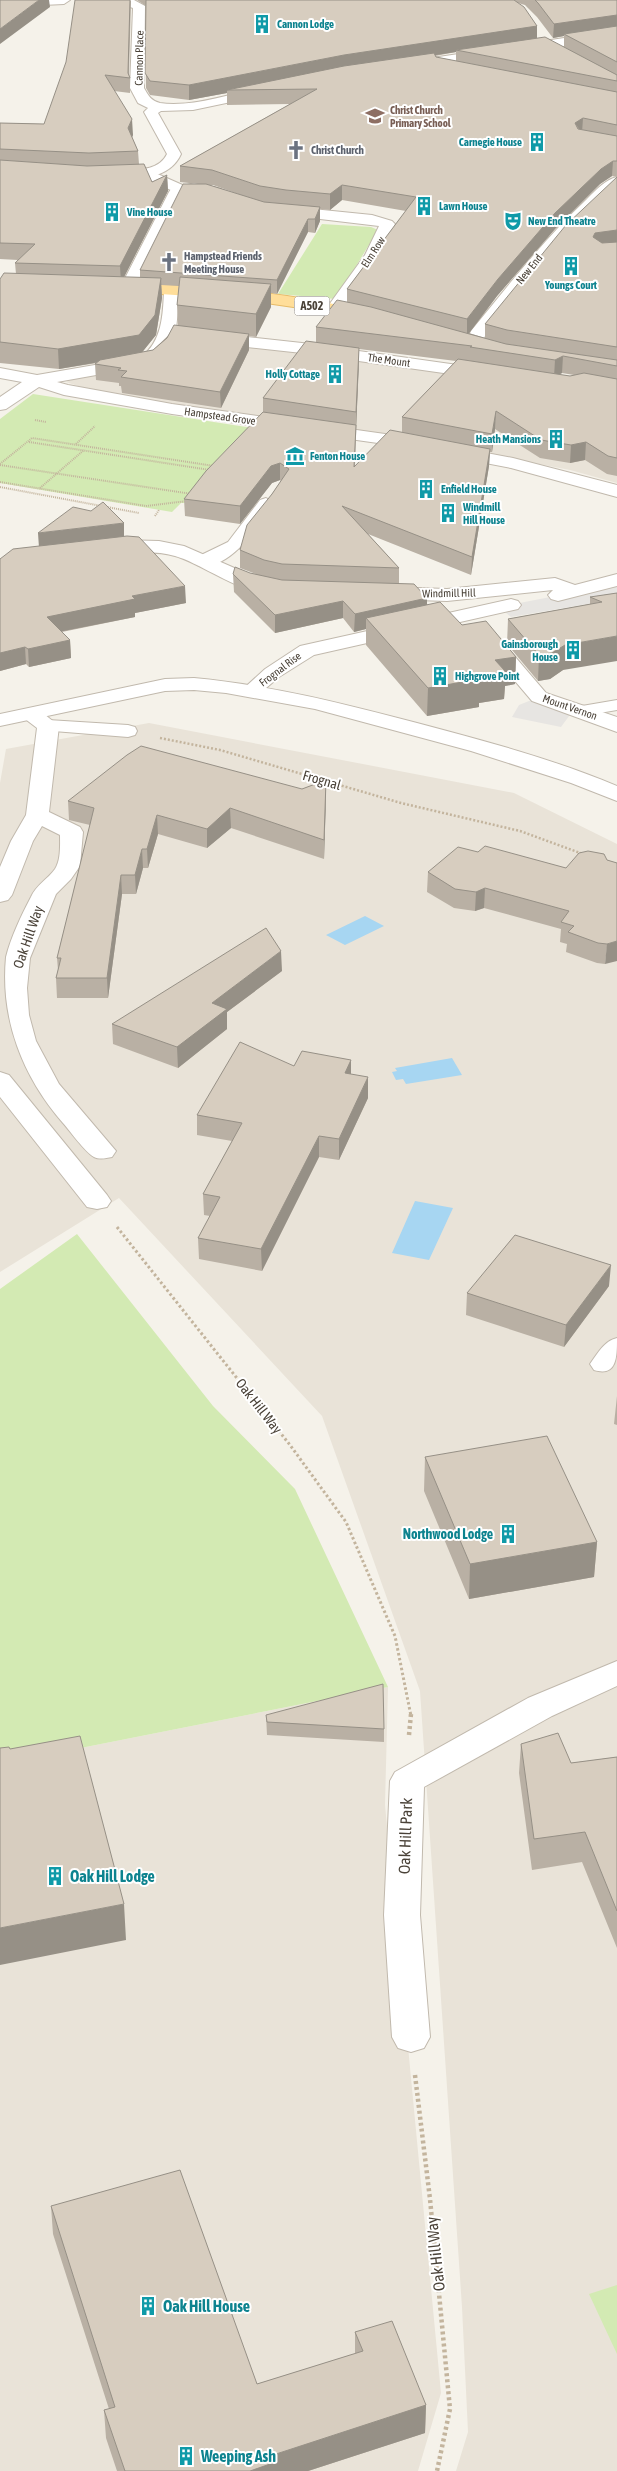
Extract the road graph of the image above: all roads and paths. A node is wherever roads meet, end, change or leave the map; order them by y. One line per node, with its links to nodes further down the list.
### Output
1 (64, 0): 3 (street)
2 (127, 1): 11 (street, Cannon Place)
3 (0, 3)
4 (617, 34): 5 (street)
5 (545, 39): 6 (street); 7 (street)
6 (568, 58)
7 (422, 64): 8 (street); 9 (street)
8 (398, 67)
9 (461, 71)
10 (276, 88): 11 (street)
11 (157, 107): 12 (street)
12 (144, 172): 13 (street); 15 (street)
13 (90, 173)
14 (617, 181): 24 (street, New End)
15 (182, 190): 16 (street); 19 (street)
16 (231, 198)
17 (271, 210): 21 (street, Elm Row)
18 (108, 288): 19 (main road, A502)
19 (128, 288): 20 (main road, A502)
20 (172, 291): 21 (main road, A502); 23 (street)
21 (334, 309): 22 (main road, A502)
22 (383, 320)
23 (168, 333): 27 (street, The Mount); 28 (street)
24 (465, 343): 25 (main road)
25 (490, 350)
26 (0, 373): 28 (street, Hampstead Grove)
27 (503, 377)
28 (37, 380): 29 (street); 44 (street, Hampstead Grove)
29 (0, 405)
30 (100, 422): 32 (path)
31 (28, 441): 32 (path); 33 (path); 35 (path)
32 (76, 444): 37 (path)
33 (84, 450): 38 (path); 39 (path)
34 (0, 458): 35 (path)
35 (6, 459): 36 (path)
36 (0, 464): 39 (path)
37 (217, 466)
38 (218, 471)
39 (57, 473): 43 (path); 43 (path)
40 (0, 482): 43 (path)
41 (0, 487): 46 (path)
42 (279, 487): 47 (lane)
43 (40, 489)
44 (617, 490)
45 (98, 547): 46 (street)
46 (184, 552): 47 (street)
47 (203, 562): 49 (street)
48 (617, 580): 51 (street, Frognal Rise)
49 (292, 590)
50 (369, 592): 51 (street, Windmill Hill)
51 (576, 592): 52 (street, Frognal Rise)
52 (468, 614): 53 (street, Frognal Rise); 55 (street, Mount Vernon)
53 (252, 690): 57 (street, Frognal Rise); 60 (street)
54 (617, 705): 55 (lane)
55 (582, 711): 58 (street, Mount Vernon)
56 (0, 720): 57 (street, Frognal Rise)
57 (40, 720): 59 (lane); 61 (street)
58 (617, 726)
59 (128, 731): 62 (path, Frognal)
60 (617, 794)
61 (37, 815): 63 (street); 65 (street, Oak Hill Way)
62 (586, 862)
63 (0, 896)
64 (0, 1080): 66 (street)
65 (103, 1151)
66 (97, 1201): 68 (path, Oak Hill Way)
67 (617, 1674): 68 (street, Oak Hill Park)
68 (407, 1781): 69 (street, Oak Hill Park)
69 (411, 2037): 70 (path, Oak Hill Way)
70 (437, 2471)

